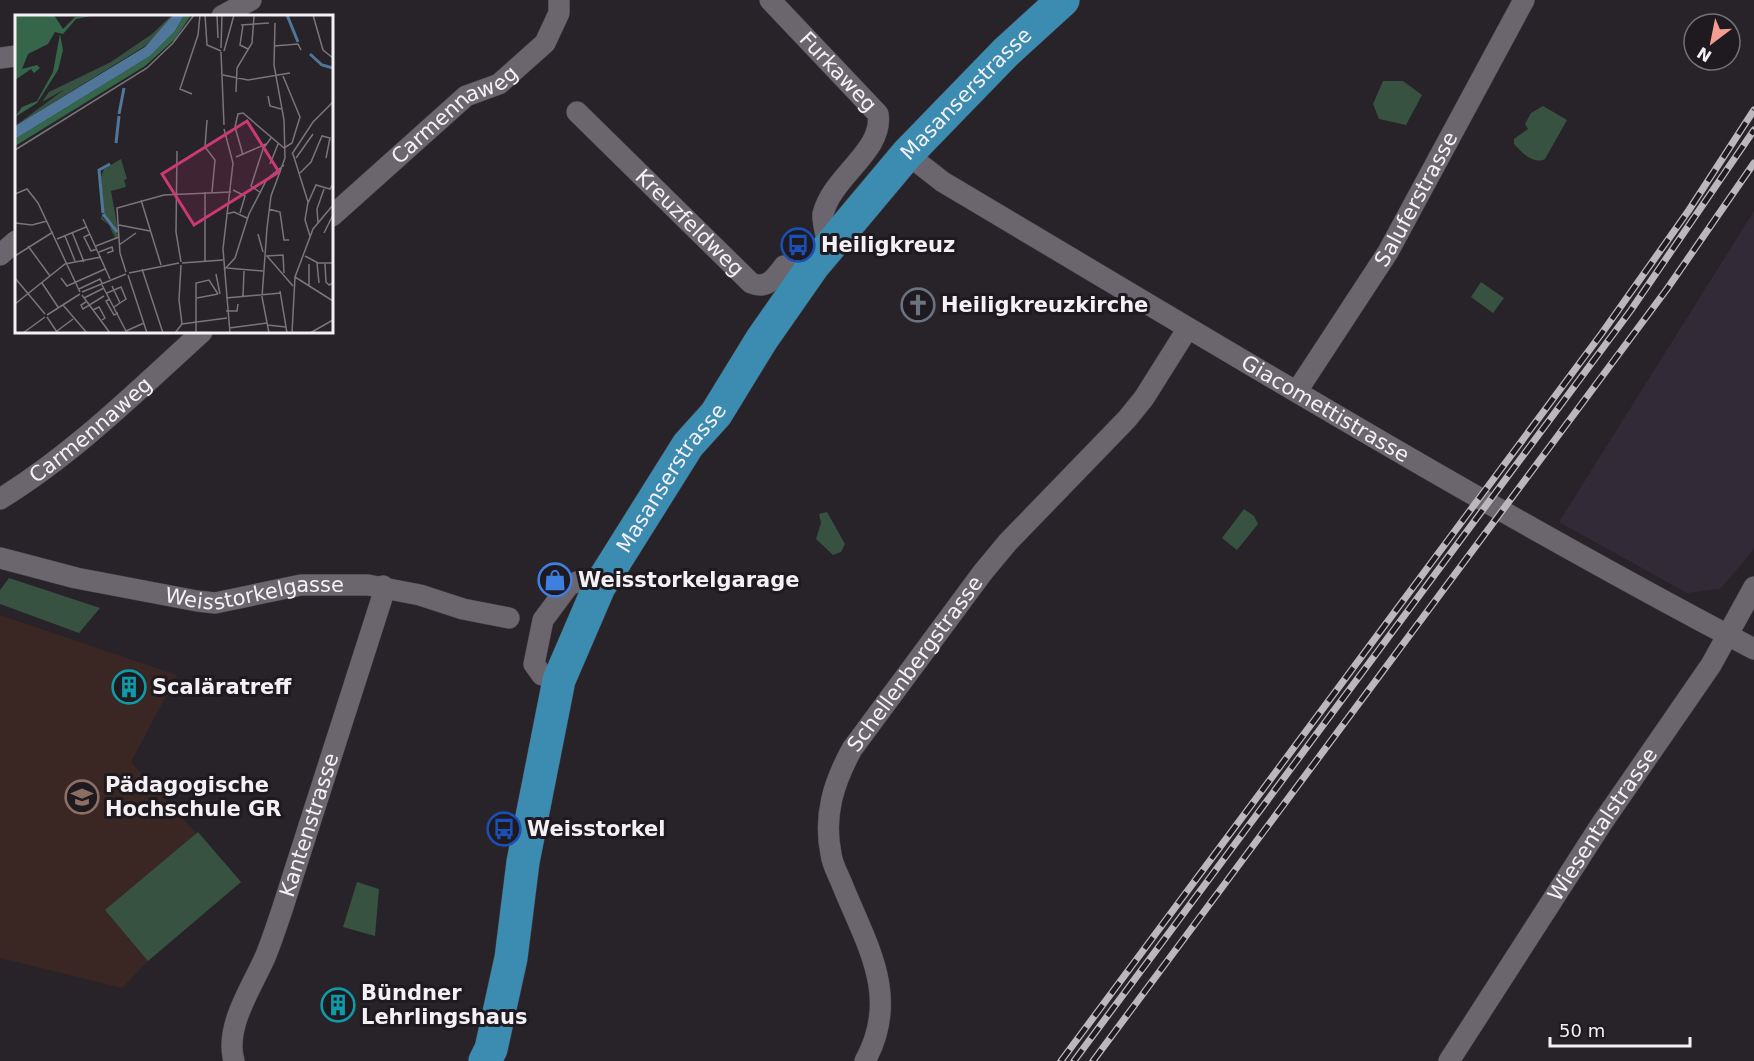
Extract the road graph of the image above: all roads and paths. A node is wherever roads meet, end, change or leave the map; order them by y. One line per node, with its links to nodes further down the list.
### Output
1 (251, 0): 6 (street)
2 (560, 0): 11 (street, Carmennaweg)
3 (770, 0): 14 (street, Furkaweg)
4 (1063, 0): 10 (main road, Masanserstrasse)
5 (1524, 0): 17 (street, Saluferstrasse)
6 (224, 15)
7 (15, 56): 8 (street)
8 (0, 58)
9 (577, 111): 14 (street, Kreuzfeldweg)
10 (907, 154): 14 (main road, Masanserstrasse); 15 (street, Giacomettistrasse)
11 (333, 215)
12 (15, 242): 13 (street)
13 (0, 255)
14 (821, 256): 26 (main road, Masanserstrasse)
15 (1188, 328): 17 (street, Giacomettistrasse); 27 (street, Schellenbergstrasse)
16 (201, 333): 18 (street, Carmennaweg)
17 (1297, 391): 23 (street, Giacomettistrasse)
18 (0, 499)
19 (0, 558): 20 (street, Weisstorkelgasse)
20 (383, 586): 22 (street, Weisstorkelgasse); 25 (street, Kantenstrasse)
21 (1754, 586): 23 (street, Wiesentalstrasse)
22 (509, 618)
23 (1727, 635): 24 (street, Giacomettistrasse); 28 (street, Wiesentalstrasse)
24 (1754, 649)
25 (234, 1061)
26 (485, 1061)
27 (866, 1061)
28 (1449, 1061)

